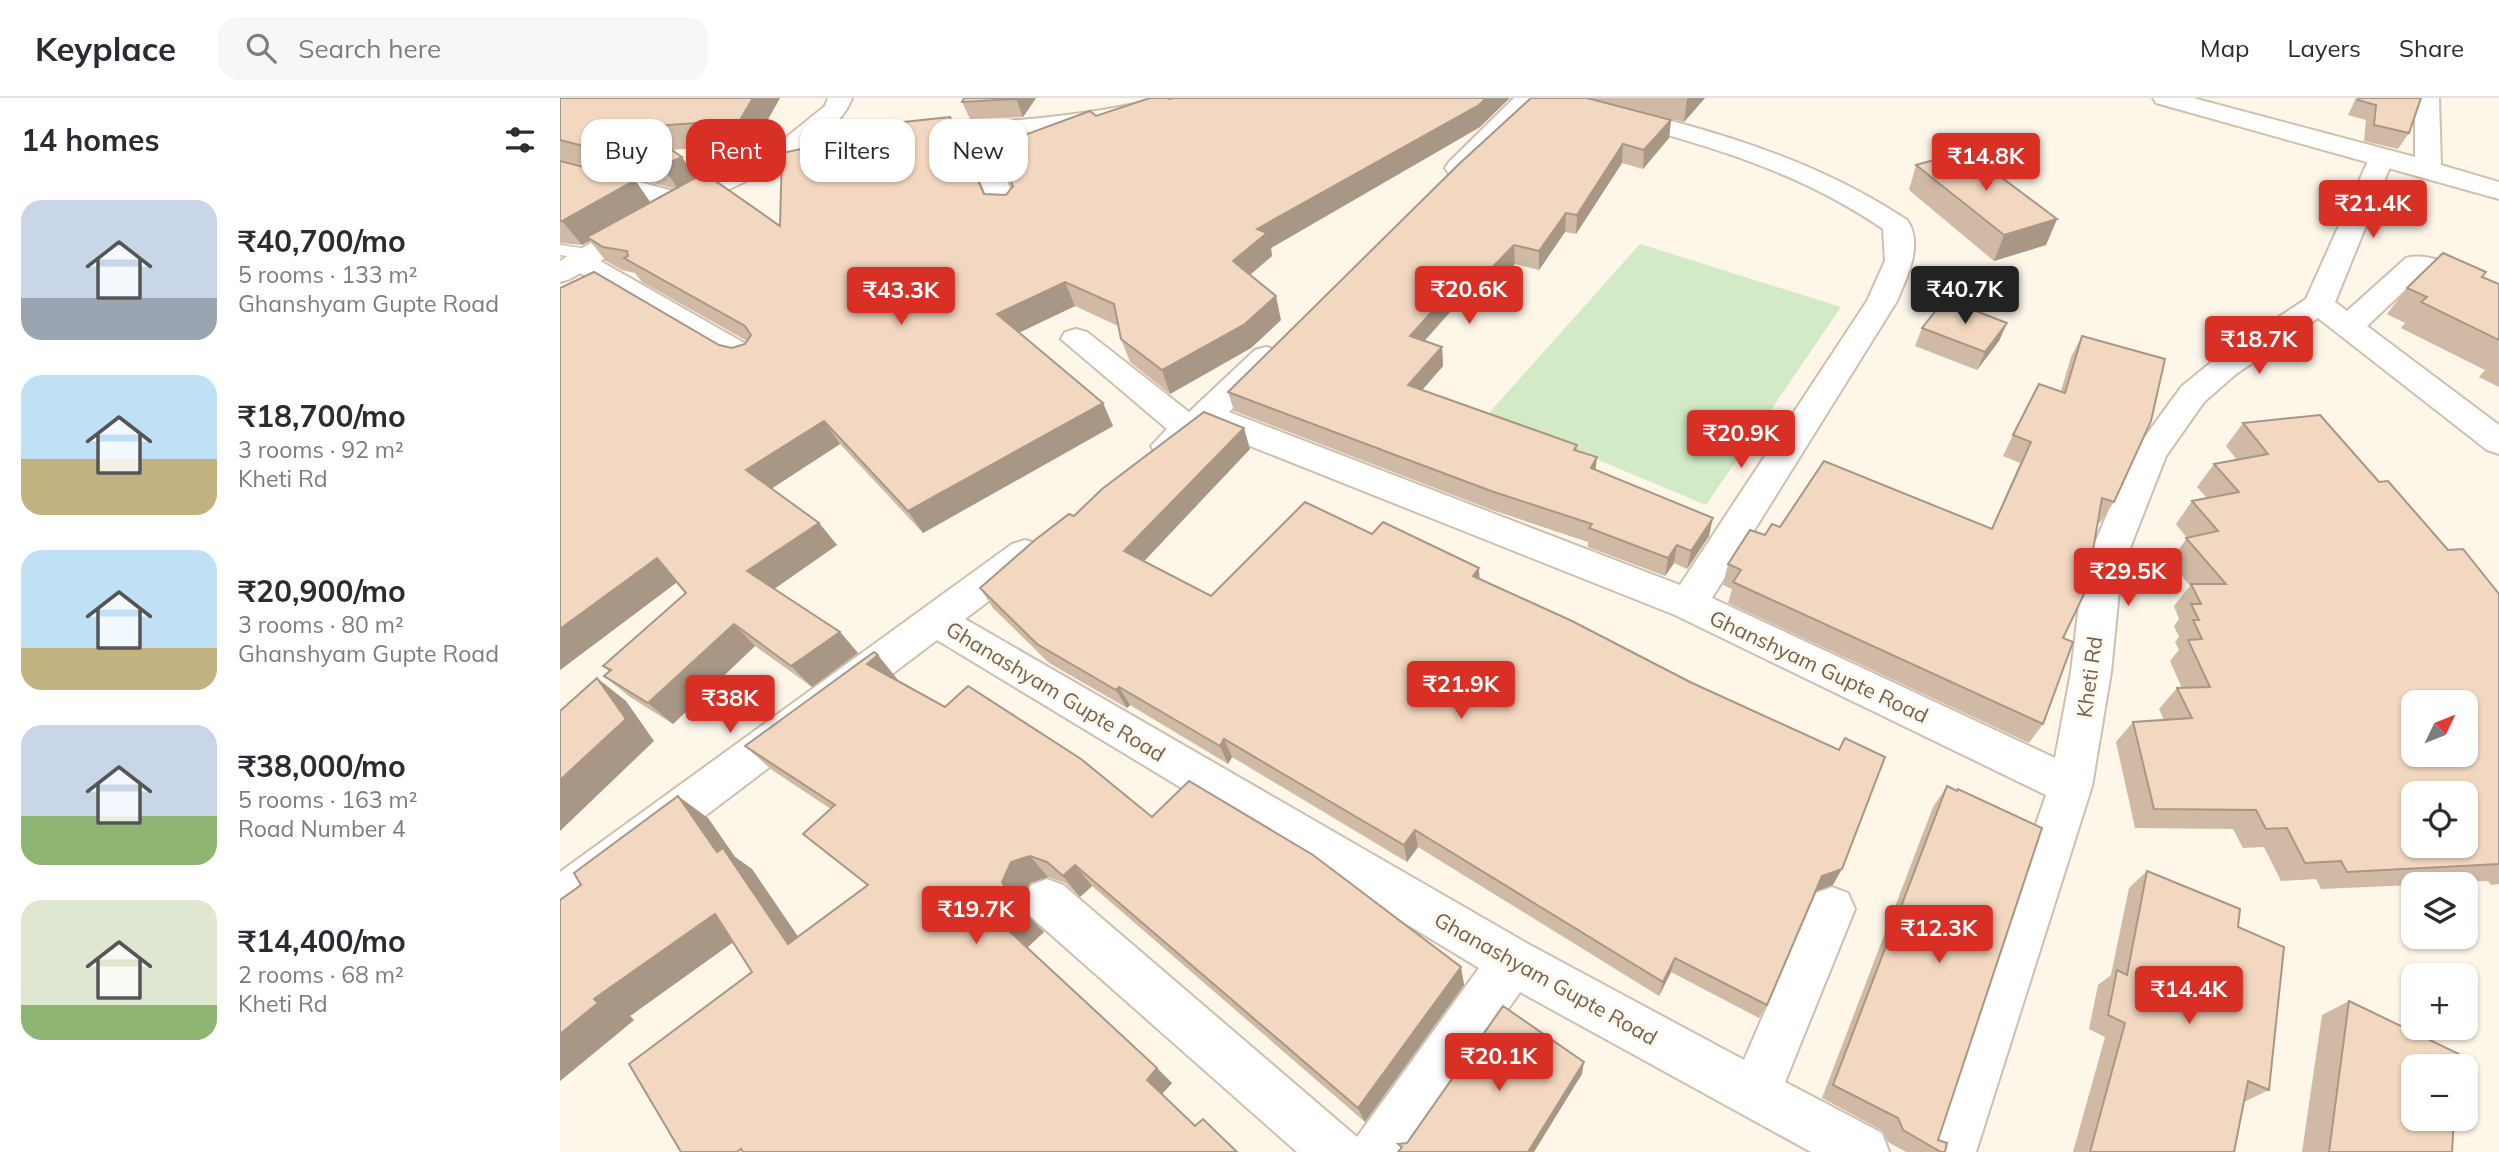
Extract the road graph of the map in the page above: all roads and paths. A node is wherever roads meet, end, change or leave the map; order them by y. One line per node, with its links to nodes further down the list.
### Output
1 (840, 98): 8 (street)
2 (1190, 98): 10 (street)
3 (1528, 98): 16 (street)
4 (1555, 98): 32 (street, Ghanshyam Gupte Road)
5 (2165, 98): 12 (street)
6 (2427, 98): 14 (street)
7 (1053, 102): 9 (street)
8 (824, 119)
9 (960, 119)
10 (1028, 126)
11 (800, 140): 18 (street)
12 (2381, 157): 14 (street); 22 (street)
13 (560, 169): 18 (street)
14 (2428, 169): 17 (street)
15 (989, 182): 19 (street)
16 (1442, 184)
17 (2499, 191)
18 (682, 202): 20 (street)
19 (1006, 210)
20 (572, 259): 26 (street)
21 (2499, 303): 23 (street)
22 (2319, 304): 23 (street); 34 (street, Kheti Rd)
23 (2359, 317): 27 (street); 29 (street)
24 (1076, 339): 28 (street)
25 (1285, 339): 28 (street)
26 (749, 359)
27 (2499, 410)
28 (1198, 423): 30 (street); 32 (street)
29 (2499, 442)
30 (1145, 463)
31 (1047, 538): 33 (street, Ghanashyam Gupte Road)
32 (1688, 604): 34 (street, Ghanshyam Gupte Road)
33 (937, 621): 35 (street); 38 (street, Ghanashyam Gupte Road)
34 (2071, 786): 43 (street, Kheti Rd)
35 (560, 899)
36 (1047, 901): 40 (street)
37 (1832, 909): 39 (street)
38 (1513, 962): 39 (street, Ghanashyam Gupte Road); 41 (street)
39 (1755, 1094): 42 (street, Ghanashyam Gupte Road)
40 (1337, 1152)
41 (1377, 1152)
42 (1863, 1152)
43 (1950, 1152)

